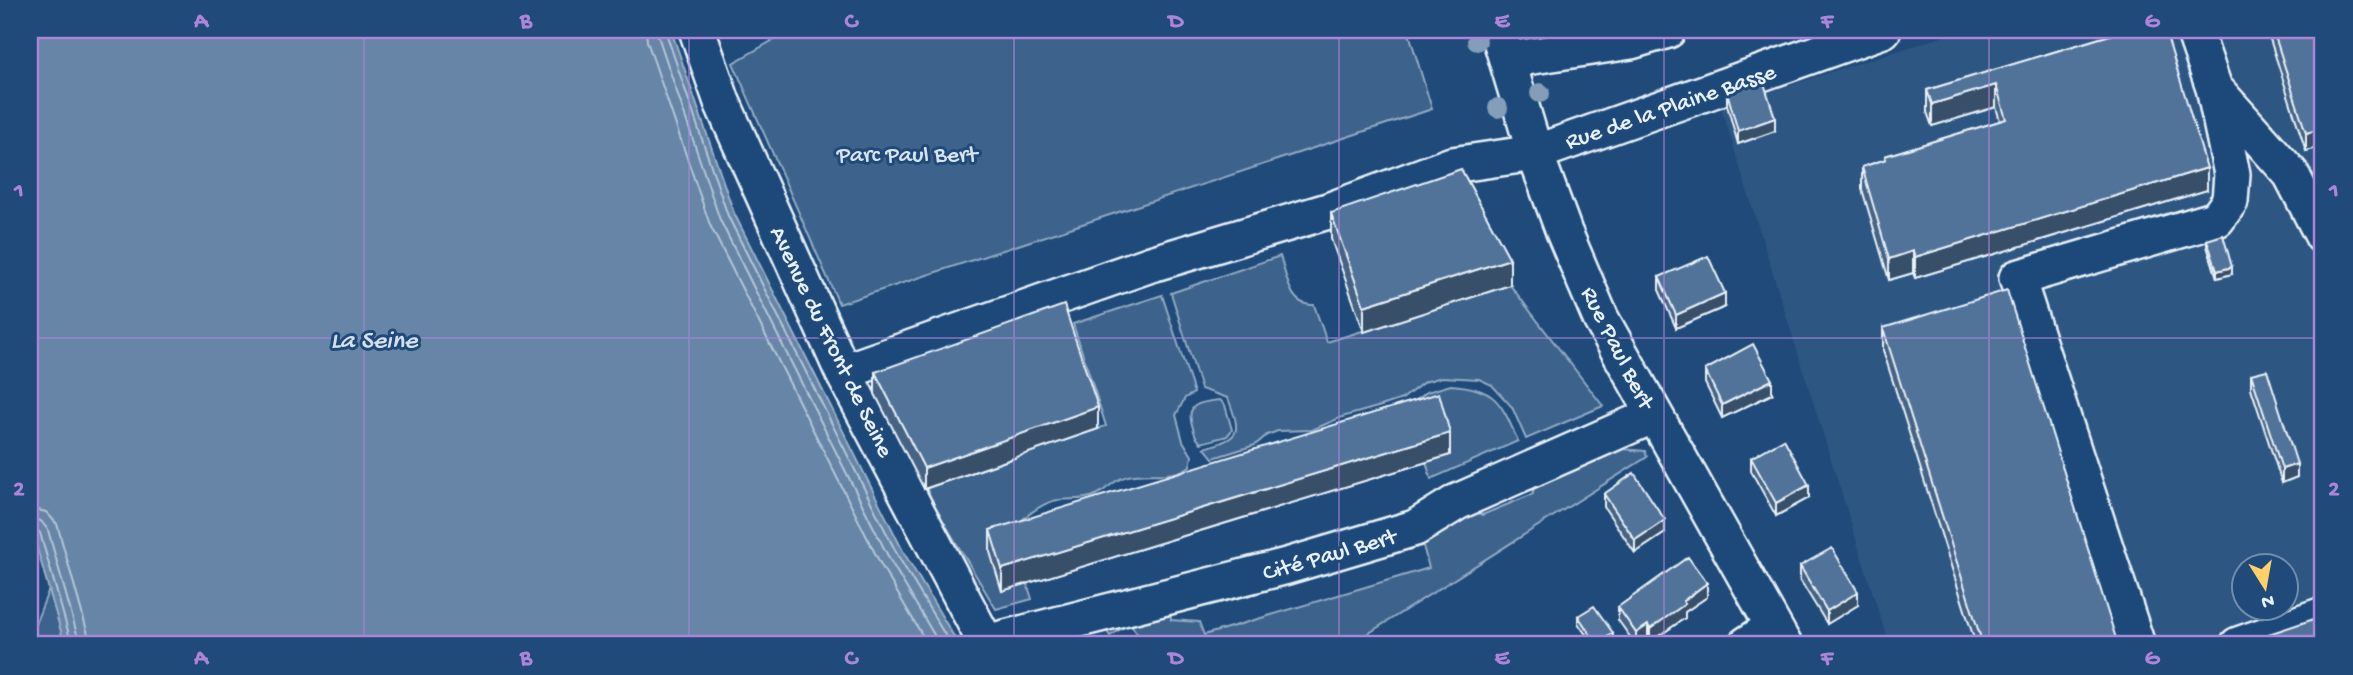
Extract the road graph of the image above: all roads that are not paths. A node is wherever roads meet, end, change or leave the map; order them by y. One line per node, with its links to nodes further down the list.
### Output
1 (697, 30): 9 (street, Avenue du Front de Seine)
2 (1668, 30): 5 (street)
3 (1884, 30): 7 (street, Rue de la Plaine Basse)
4 (2194, 30): 6 (street)
5 (1502, 45): 7 (street, Rue Paul Bert)
6 (2214, 88): 8 (street); 15 (street)
7 (1535, 153): 9 (street, Rue de la Plaine Basse); 10 (street, Rue Paul Bert)
8 (2323, 236)
9 (843, 372): 14 (street, Avenue du Front de Seine)
10 (1654, 415): 12 (street, Cité Paul Bert); 13 (street, Rue Paul Bert)
11 (2323, 615): 16 (street)
12 (1090, 632): 14 (street, Cité Paul Bert)
13 (1768, 639)
14 (986, 644)
15 (2137, 645)
16 (2238, 645)

